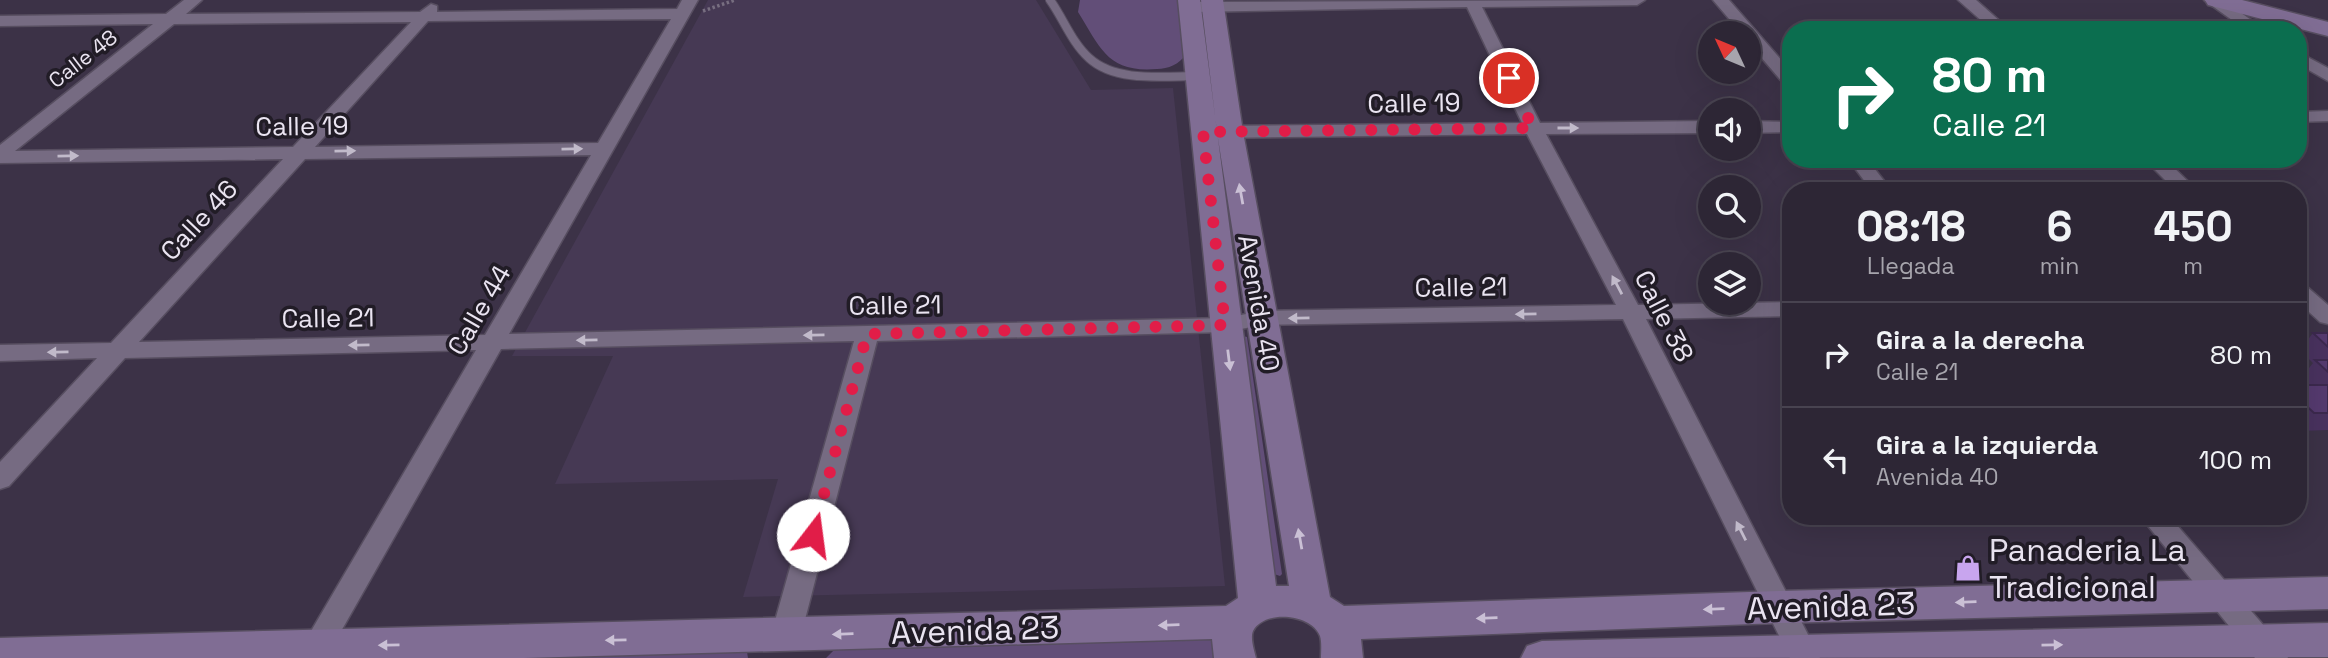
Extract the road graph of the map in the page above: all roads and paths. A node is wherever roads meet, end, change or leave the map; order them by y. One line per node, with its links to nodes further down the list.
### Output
1 (194, 0): 13 (street, Calle 48)
2 (1050, 0): 10 (lane)
3 (1637, 0): 8 (street)
4 (1721, 0): 22 (street)
5 (1966, 0): 16 (street)
6 (2214, 0): 17 (street); 18 (main road)
7 (2251, 0): 14 (main road)
8 (1472, 1): 9 (street); 30 (street, Calle 38)
9 (1201, 3): 24 (main road, Avenida 40)
10 (1057, 4): 24 (lane)
11 (433, 7): 12 (street); 13 (street); 33 (street, Calle 46)
12 (686, 7): 32 (street, Calle 44)
13 (170, 19): 15 (street); 34 (street, Calle 48)
14 (2328, 20)
15 (0, 21)
16 (1990, 21)
17 (2244, 21)
18 (2297, 21)
19 (2307, 24): 20 (main road)
20 (2328, 29)
21 (2307, 63): 23 (street)
22 (1782, 71)
23 (2328, 76)
24 (1210, 77): 31 (main road, Avenida 40)
25 (2328, 116): 26 (street)
26 (2307, 117)
27 (1698, 127): 30 (street, Calle 19, one-way to 27)
28 (1761, 127): 29 (street)
29 (1782, 127)
30 (1533, 128): 31 (street, Calle 19); 41 (street, Calle 38, one-way to 30)
31 (1217, 132): 43 (main road, Avenida 40, one-way to 31); 44 (main road, Avenida 40)
32 (604, 149): 33 (street, Calle 19, one-way to 32); 46 (street, Calle 44)
33 (300, 152): 34 (street, Calle 19, one-way to 33); 47 (street, Calle 46)
34 (0, 155)
35 (1864, 168): 37 (street)
36 (2163, 168): 38 (street)
37 (1875, 182)
38 (2178, 182)
39 (2308, 298): 42 (street)
40 (1782, 309): 41 (street, Calle 21)
41 (1631, 312): 43 (street, Calle 21, one-way to 43); 53 (street, Calle 38, one-way to 41)
42 (2328, 317)
43 (1262, 318): 44 (street, Calle 21); 55 (main road, Avenida 40, one-way to 43)
44 (1225, 325): 45 (street, Calle 21); 54 (main road, Avenida 40, one-way to 54)
45 (867, 334): 46 (street, Calle 21, one-way to 46); 57 (street)
46 (492, 342): 47 (street, Calle 21, one-way to 47); 59 (street, Calle 44)
47 (118, 350): 48 (street, Calle 21, one-way to 48); 49 (street, Calle 46)
48 (0, 353)
49 (0, 479)
50 (2161, 525): 52 (street)
51 (2328, 593): 52 (main road, Avenida 23)
52 (2221, 595): 53 (main road, Avenida 23, one-way to 53); 58 (street)
53 (1779, 607): 55 (main road, Avenida 23, one-way to 55); 60 (street, Calle 38)
54 (1243, 628): 55 (main road); 57 (main road, Avenida 23, one-way to 57)
55 (1329, 629)
56 (2328, 640): 58 (main road, Avenida 23)
57 (783, 647): 59 (main road, Avenida 23, one-way to 59)
58 (2266, 650): 60 (main road, Avenida 23, one-way to 58)
59 (314, 653): 61 (main road, Avenida 23)
60 (1803, 654): 62 (main road, Avenida 23)
61 (0, 655)
62 (1542, 658)

